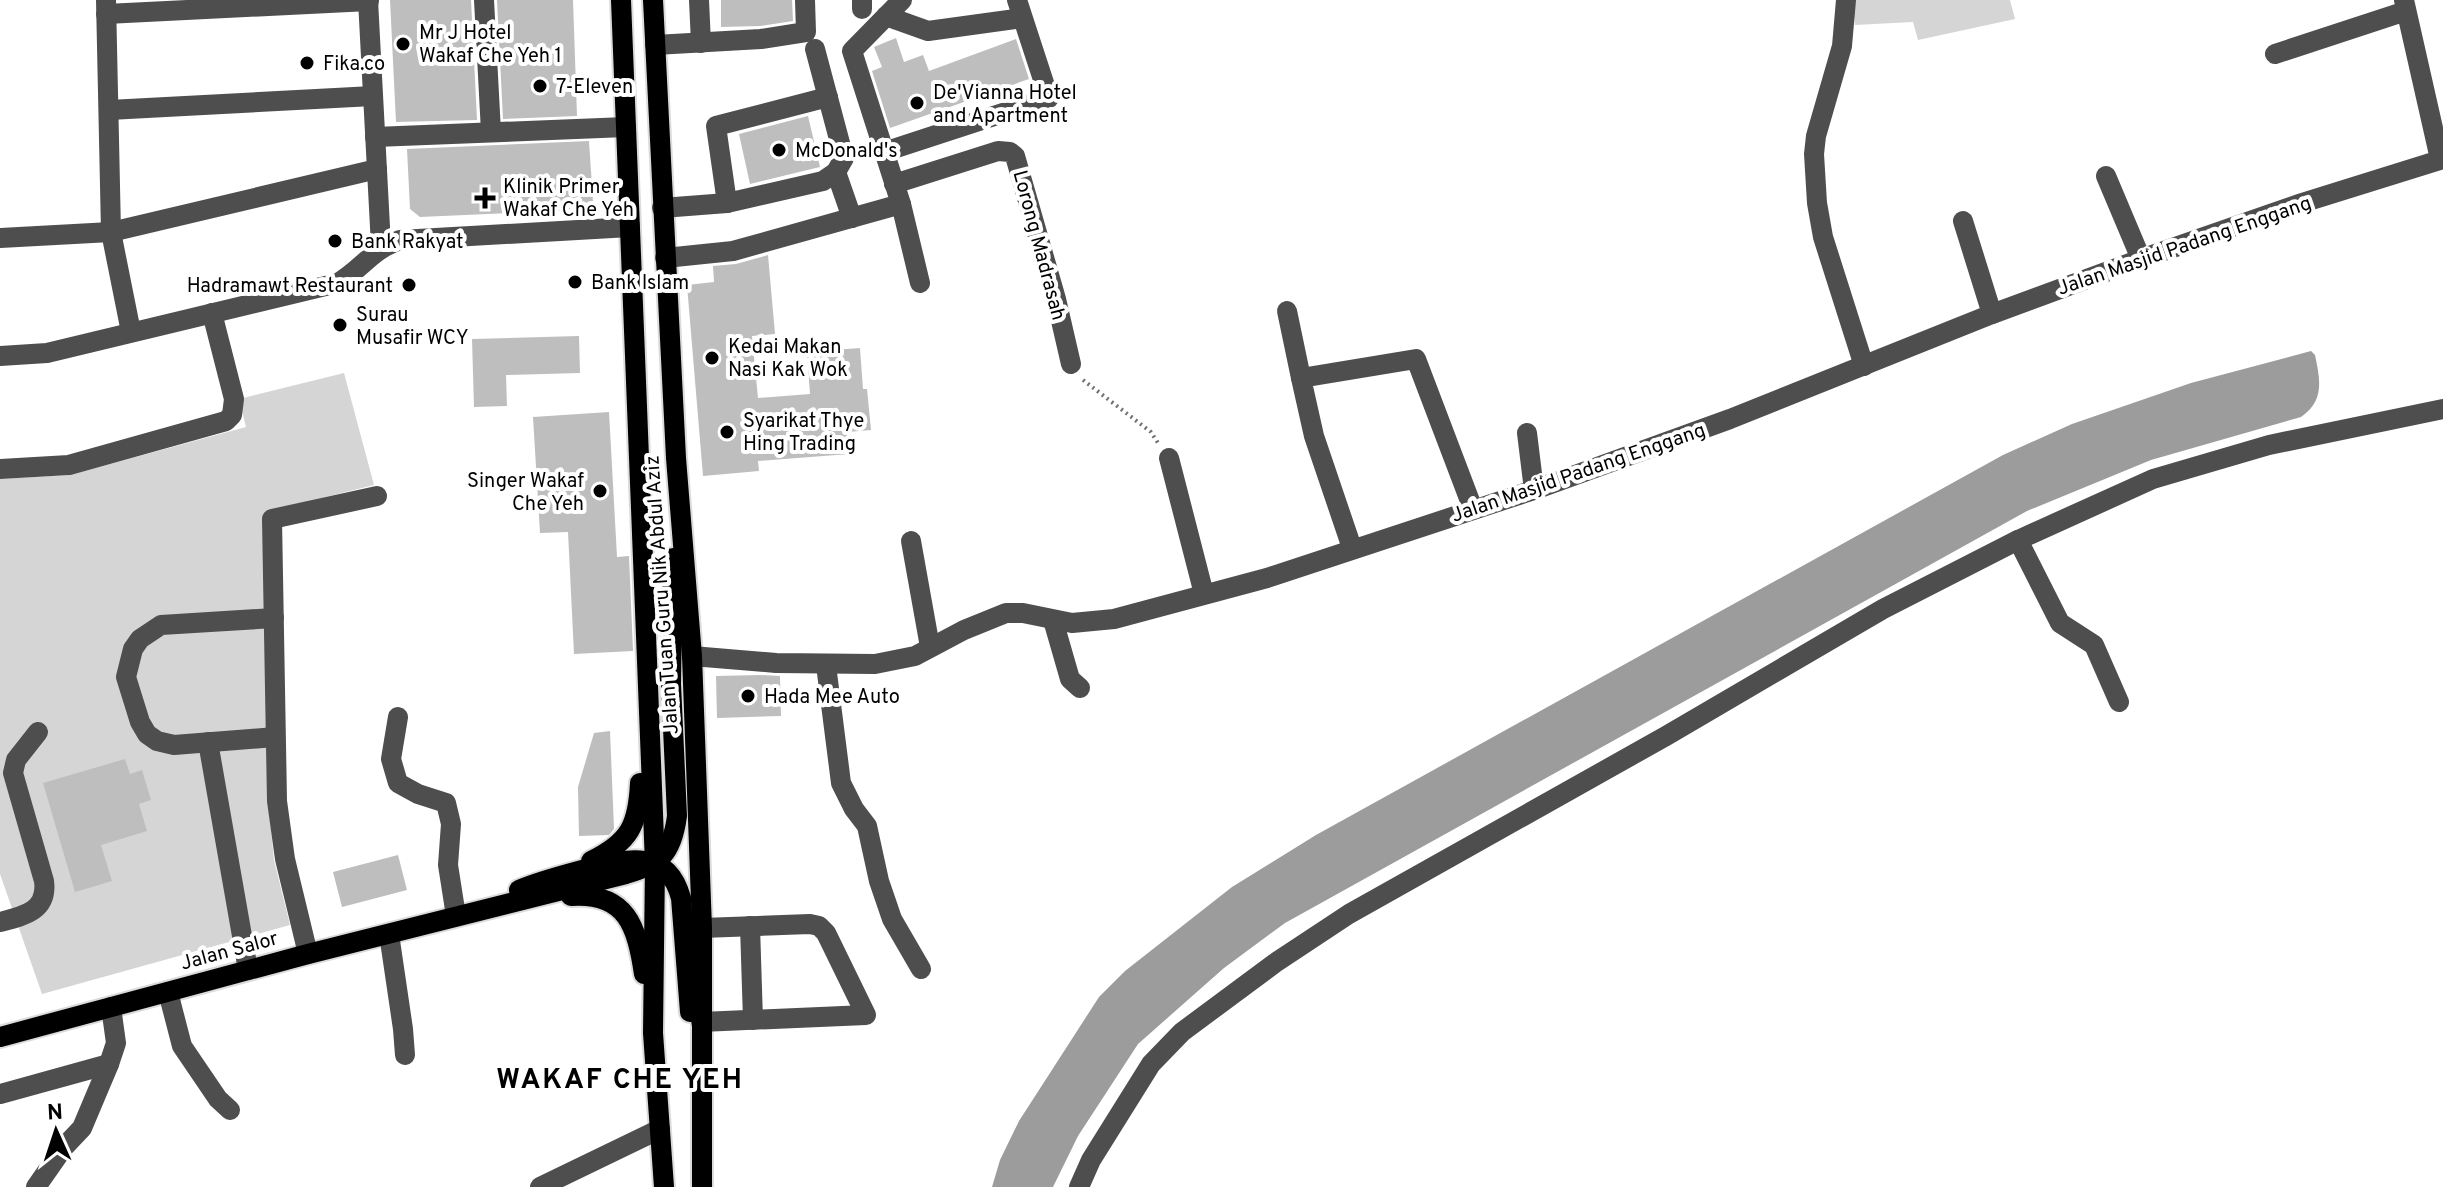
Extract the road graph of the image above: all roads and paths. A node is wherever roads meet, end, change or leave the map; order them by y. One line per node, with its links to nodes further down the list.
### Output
1 (368, 0): 11 (street); 19 (street)
2 (484, 0): 23 (street)
3 (621, 0): 22 (main road, Jalan Tuan Guru Nik Abdul Aziz)
4 (653, 0): 17 (main road, Jalan Tuan Guru Nik Abdul Aziz)
5 (699, 0): 16 (street)
6 (805, 0): 15 (street)
7 (902, 0): 13 (street)
8 (989, 0): 14 (street)
9 (1846, 0): 49 (street)
10 (2405, 5): 18 (street); 26 (street)
11 (106, 7): 21 (street)
12 (1020, 9): 14 (street); 25 (street)
13 (886, 16): 14 (street); 25 (street)
14 (991, 21)
15 (811, 41): 16 (street); 20 (street)
16 (701, 43): 17 (street)
17 (655, 45): 33 (main road, Jalan Tuan Guru Nik Abdul Aziz)
18 (2275, 54)
19 (373, 96): 21 (street); 24 (street)
20 (828, 97): 28 (street); 31 (street)
21 (109, 110): 37 (street)
22 (626, 127): 23 (street); 36 (main road, Jalan Tuan Guru Nik Abdul Aziz)
23 (491, 132): 24 (street)
24 (375, 137): 27 (street)
25 (884, 152): 30 (street)
26 (2441, 159): 41 (street, Jalan Masjid Padang Enggang)
27 (377, 169): 37 (street); 39 (street)
28 (836, 172): 31 (street); 34 (street)
29 (2106, 176): 41 (street)
30 (894, 184): 32 (street); 48 (street, Lorong Madrasah)
31 (727, 203): 33 (street)
32 (901, 204): 34 (street); 42 (street)
33 (662, 208): 40 (main road, Jalan Tuan Guru Nik Abdul Aziz)
34 (852, 218): 40 (street)
35 (1963, 221): 45 (street)
36 (630, 227): 39 (street); 69 (main road, Jalan Tuan Guru Nik Abdul Aziz)
37 (111, 232): 38 (street); 46 (street)
38 (0, 236)
39 (381, 246): 44 (street)
40 (665, 258): 54 (main road, Jalan Tuan Guru Nik Abdul Aziz)
41 (2141, 259): 45 (street, Jalan Masjid Padang Enggang)
42 (920, 283)
43 (1287, 311): 50 (street)
44 (212, 313): 46 (street); 56 (street)
45 (1992, 314): 49 (street, Jalan Masjid Padang Enggang)
46 (131, 332): 47 (street)
47 (0, 356)
48 (1071, 364): 52 (path)
49 (1864, 366): 57 (street, Jalan Masjid Padang Enggang)
50 (1301, 378): 59 (street); 62 (street)
51 (2443, 409): 60 (street)
52 (1151, 432)
53 (1527, 433): 57 (street)
54 (676, 458): 67 (main road, Jalan Tuan Guru Nik Abdul Aziz); 76 (main road)
55 (1169, 458): 63 (street)
56 (0, 469)
57 (1534, 490): 59 (street, Jalan Masjid Padang Enggang)
58 (377, 496): 64 (street)
59 (1473, 509): 62 (street, Jalan Masjid Padang Enggang)
60 (2018, 540): 71 (street); 103 (street)
61 (911, 541): 66 (street)
62 (1352, 548): 63 (street, Jalan Masjid Padang Enggang)
63 (1204, 594): 65 (street, Jalan Masjid Padang Enggang)
64 (274, 618): 74 (street); 75 (street)
65 (1053, 620): 66 (street, Jalan Masjid Padang Enggang); 70 (street)
66 (930, 647): 68 (street, Jalan Masjid Padang Enggang)
67 (692, 656): 68 (street, Jalan Masjid Padang Enggang); 82 (main road, Jalan Tuan Guru Nik Abdul Aziz)
68 (826, 665): 85 (street)
69 (648, 667): 76 (main road, Jalan Tuan Guru Nik Abdul Aziz); 77 (main road)
70 (1080, 688)
71 (2119, 702)
72 (398, 717): 79 (street)
73 (38, 732): 80 (street)
74 (275, 737): 75 (street); 84 (street)
75 (208, 742): 86 (street)
76 (655, 864): 77 (main road, Jalan Salor); 78 (main road, Jalan Salor); 91 (main road, Jalan Tuan Guru Nik Abdul Aziz); 98 (main road)
77 (566, 874): 79 (main road, Jalan Salor)
78 (531, 899): 79 (main road, Jalan Salor); 91 (main road)
79 (464, 914): 83 (main road, Jalan Salor)
80 (0, 922)
81 (750, 926): 82 (street); 89 (street); 89 (street)
82 (702, 928): 90 (main road, Jalan Tuan Guru Nik Abdul Aziz)
83 (389, 934): 84 (main road, Jalan Salor); 93 (street)
84 (308, 954): 86 (main road, Jalan Salor)
85 (921, 969)
86 (248, 970): 87 (main road, Jalan Salor)
87 (168, 992): 88 (main road, Jalan Salor); 96 (street)
88 (111, 1007): 92 (main road, Jalan Salor); 94 (street)
89 (753, 1020): 90 (street)
90 (701, 1022): 98 (main road, Jalan Tuan Guru Nik Abdul Aziz)
91 (653, 1033): 97 (main road, Jalan Tuan Guru Nik Abdul Aziz)
92 (0, 1037)
93 (405, 1055)
94 (109, 1064): 95 (street); 99 (street)
95 (0, 1094)
96 (230, 1110)
97 (660, 1129): 100 (street); 101 (main road, Jalan Tuan Guru Nik Abdul Aziz)
98 (700, 1144): 102 (main road, Jalan Tuan Guru Nik Abdul Aziz)
99 (36, 1187)
100 (540, 1187)
101 (664, 1187)
102 (702, 1187)
103 (1079, 1187)

